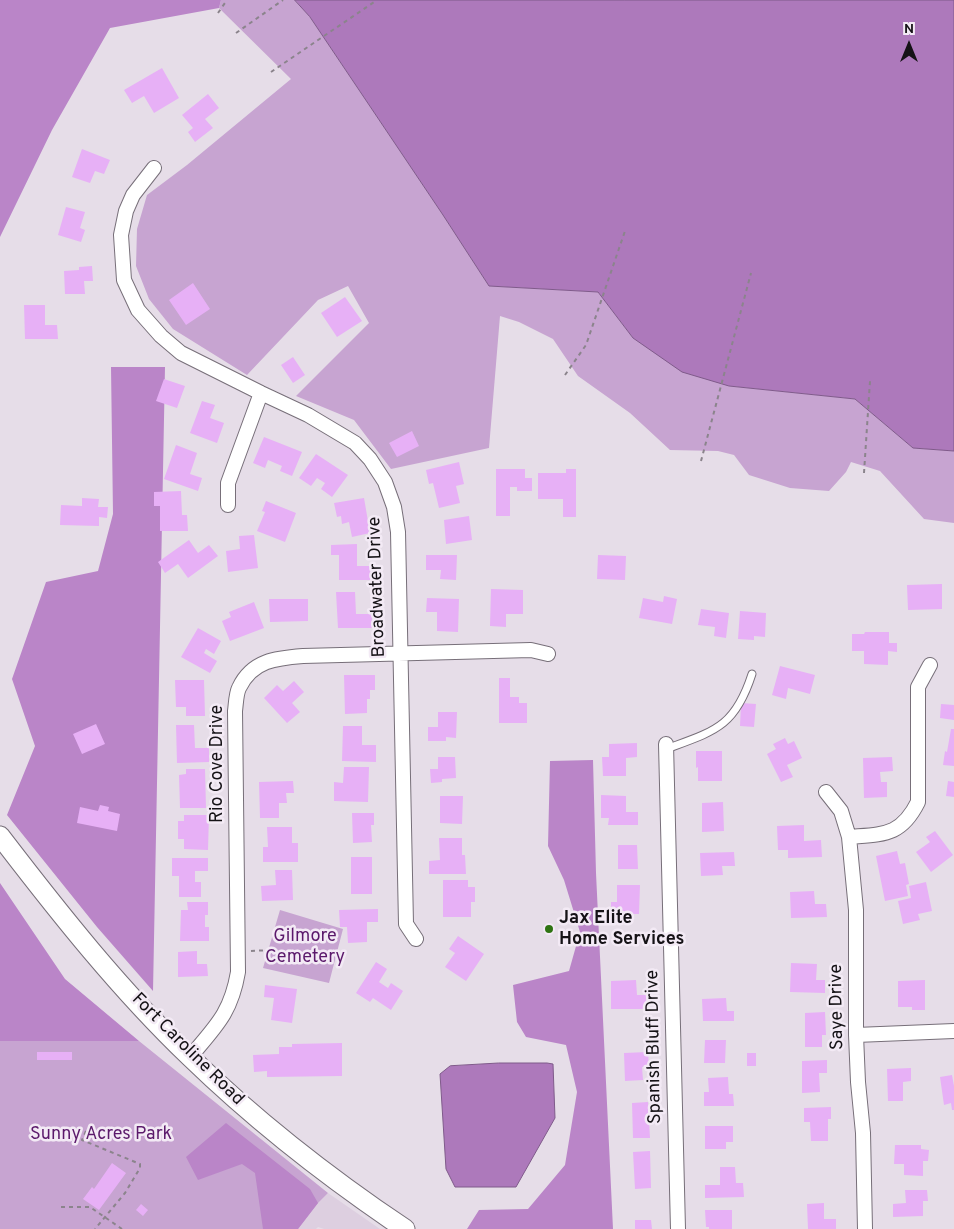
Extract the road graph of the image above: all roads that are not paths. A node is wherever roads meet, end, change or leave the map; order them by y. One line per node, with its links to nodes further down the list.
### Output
1 (154, 168): 2 (street, Broadwater Drive)
2 (261, 394): 3 (street); 4 (street, Broadwater Drive)
3 (228, 505)
4 (400, 653): 5 (street, Rio Cove Drive); 12 (street, Broadwater Drive); 15 (street, Rio Cove Drive)
5 (548, 654)
6 (930, 665): 11 (street)
7 (752, 674): 8 (lane)
8 (666, 747): 17 (street, Spanish Bluff Drive)
9 (826, 792): 11 (street, Saye Drive)
10 (0, 836): 15 (street, Fort Caroline Road)
11 (848, 837): 14 (street, Saye Drive)
12 (416, 940)
13 (954, 1031): 14 (street)
14 (856, 1035): 18 (street, Saye Drive)
15 (190, 1057): 16 (street, Fort Caroline Road)
16 (406, 1229)
17 (678, 1229)
18 (865, 1229)

